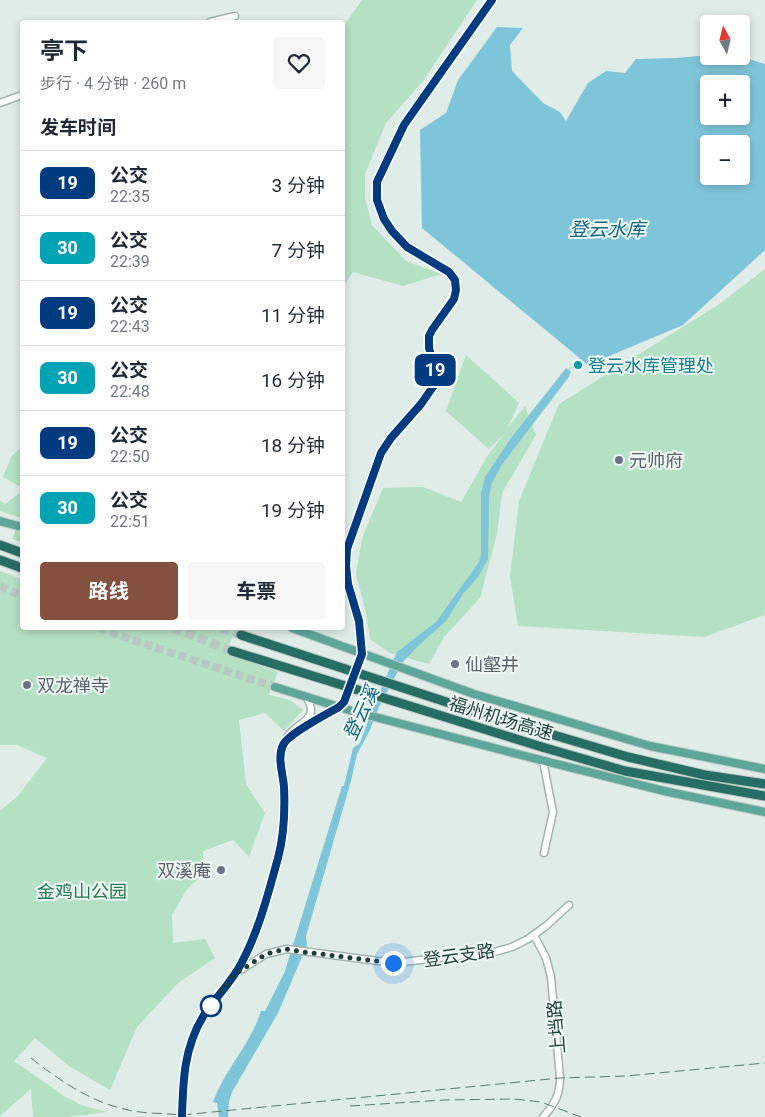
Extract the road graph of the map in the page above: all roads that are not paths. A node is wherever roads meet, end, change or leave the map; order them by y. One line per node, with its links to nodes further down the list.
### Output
1 (492, 0): 15 (street)
2 (235, 16): 3 (street)
3 (218, 20)
4 (20, 96): 5 (street)
5 (0, 103)
6 (0, 521): 7 (main road)
7 (18, 526)
8 (0, 545): 9 (highway)
9 (20, 552)
10 (0, 560): 11 (highway)
11 (20, 567)
12 (297, 630): 15 (main road)
13 (241, 635): 23 (highway, 福州机场高速, bridge)
14 (232, 651): 24 (highway, 福州机场高速, bridge)
15 (362, 654): 18 (street); 22 (main road)
16 (275, 687): 17 (main road)
17 (307, 698): 18 (main road); 19 (street)
18 (339, 707): 19 (street); 20 (street); 21 (main road)
19 (288, 735): 20 (street)
20 (284, 742): 29 (street)
21 (543, 761): 25 (main road); 26 (street)
22 (765, 768)
23 (765, 784)
24 (765, 796)
25 (765, 812)
26 (544, 853)
27 (569, 905): 28 (street, 登云支路)
28 (534, 935): 29 (street, 登云支路); 31 (street, 上垱路)
29 (235, 974): 30 (street)
30 (182, 1117)
31 (543, 1117)

